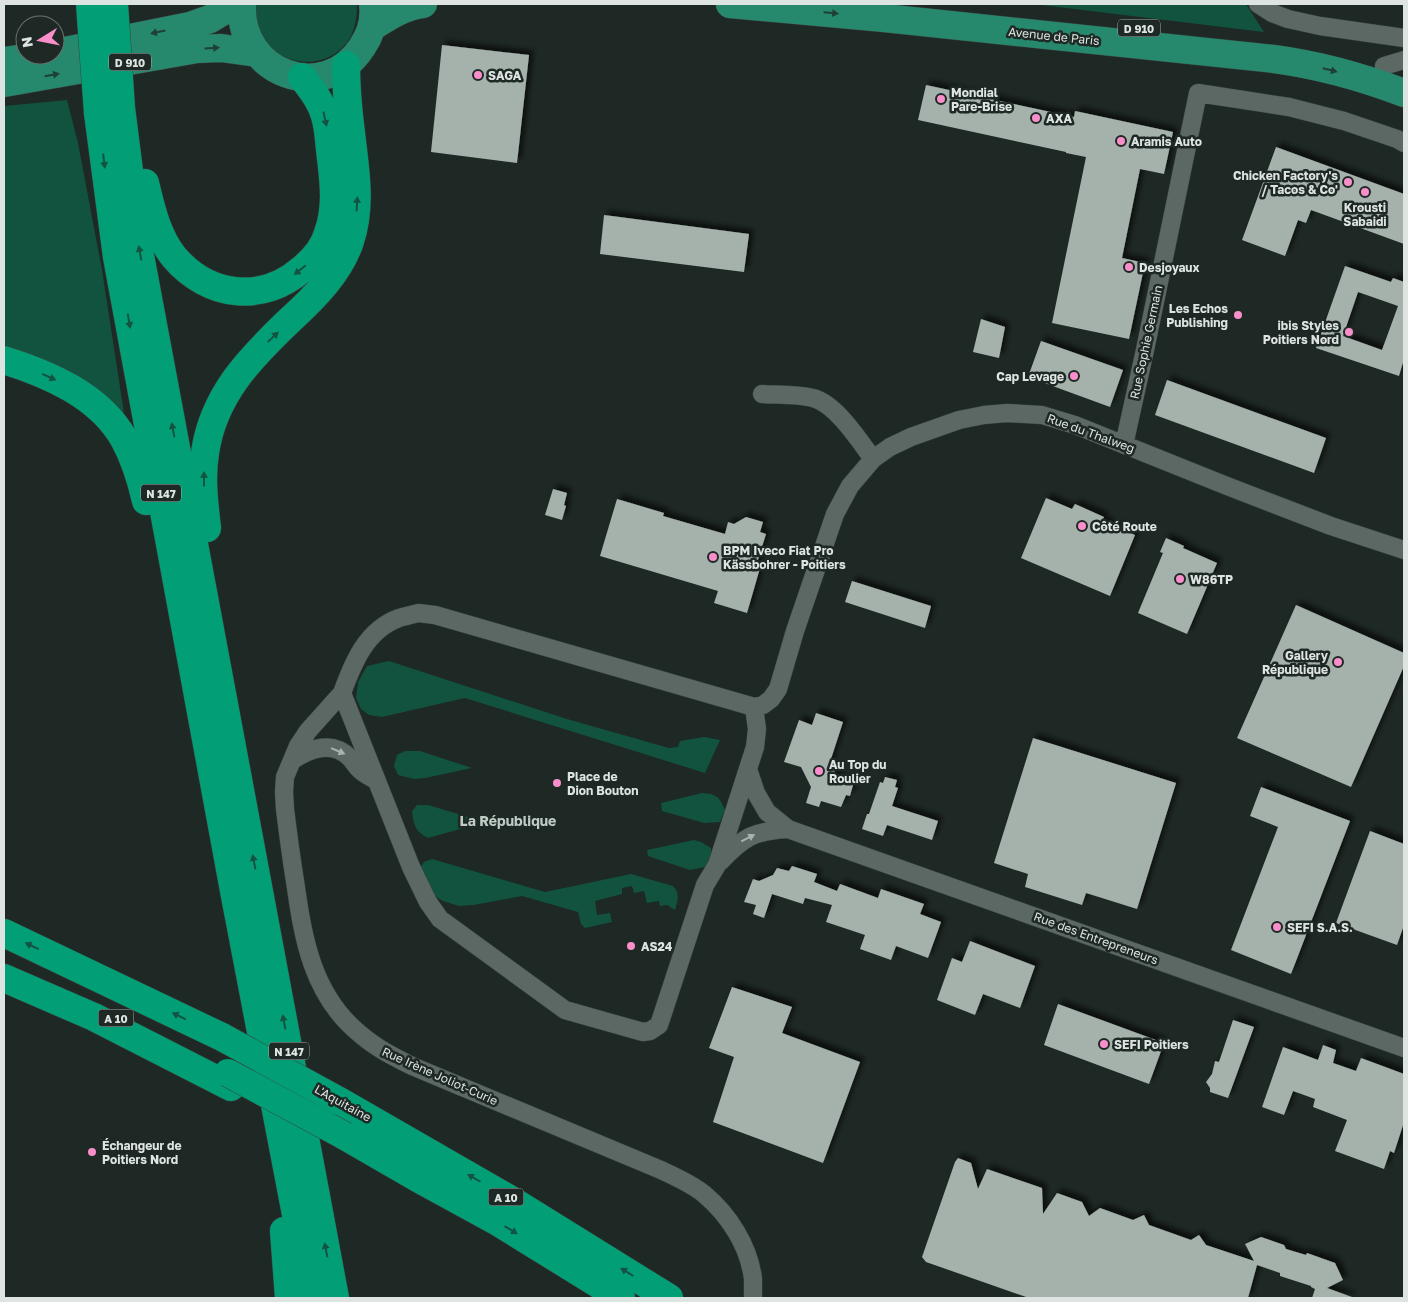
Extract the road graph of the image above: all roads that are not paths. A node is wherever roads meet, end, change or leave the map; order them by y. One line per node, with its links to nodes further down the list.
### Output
1 (90, 4): 18 (highway, N 147, bridge)
2 (114, 4): 18 (highway, N 147, bridge)
3 (235, 4): 11 (main road, D 910, one-way to 11)
4 (242, 4): 12 (main road)
5 (423, 4): 9 (main road)
6 (730, 4): 17 (main road, Avenue de Paris / D 910, one-way to 17)
7 (892, 4): 14 (main road, Avenue de Paris / D 910)
8 (1258, 4): 10 (street)
9 (373, 15): 13 (main road)
10 (1404, 38)
11 (65, 51)
12 (256, 53): 15 (main road); 16 (main road, D 910, one-way to 12)
13 (346, 65): 15 (main road); 30 (highway, one-way to 13)
14 (1398, 66)
15 (302, 77): 18 (highway, N 147, one-way to 18)
16 (4, 84)
17 (1404, 93)
18 (114, 111): 30 (highway, N 147, one-way to 18); 33 (highway, N 147, one-way to 33)
19 (1404, 143): 22 (street, Rue Sophie Germain)
20 (4, 360): 33 (highway, one-way to 33)
21 (762, 394): 23 (street)
22 (1124, 445): 23 (street, Rue du Thalweg); 24 (street, Rue du Thalweg)
23 (873, 459): 26 (street, Rue du Thalweg)
24 (1404, 550)
25 (342, 694): 26 (street); 27 (street, Rue Irène Joliot-Curie); 29 (street)
26 (754, 707): 28 (street)
27 (293, 760): 29 (street, one-way to 29); 44 (street, Rue Irène Joliot-Curie)
28 (748, 769): 31 (street); 32 (street)
29 (377, 781): 32 (street)
30 (243, 804): 41 (highway, N 147, one-way to 30)
31 (788, 829): 32 (street, one-way to 31); 37 (street, Rue des Entrepreneurs)
32 (717, 865)
33 (233, 884): 39 (highway); 40 (highway, N 147)
34 (4, 933): 43 (highway, L'Aquitaine / A 10, one-way to 34, bridge)
35 (4, 965): 38 (highway, A 10)
36 (4, 978): 38 (highway)
37 (1404, 1048)
38 (229, 1080): 42 (highway, A 10, one-way to 42)
39 (289, 1298)
40 (312, 1298)
41 (335, 1298)
42 (621, 1298)
43 (669, 1298)
44 (753, 1298)

